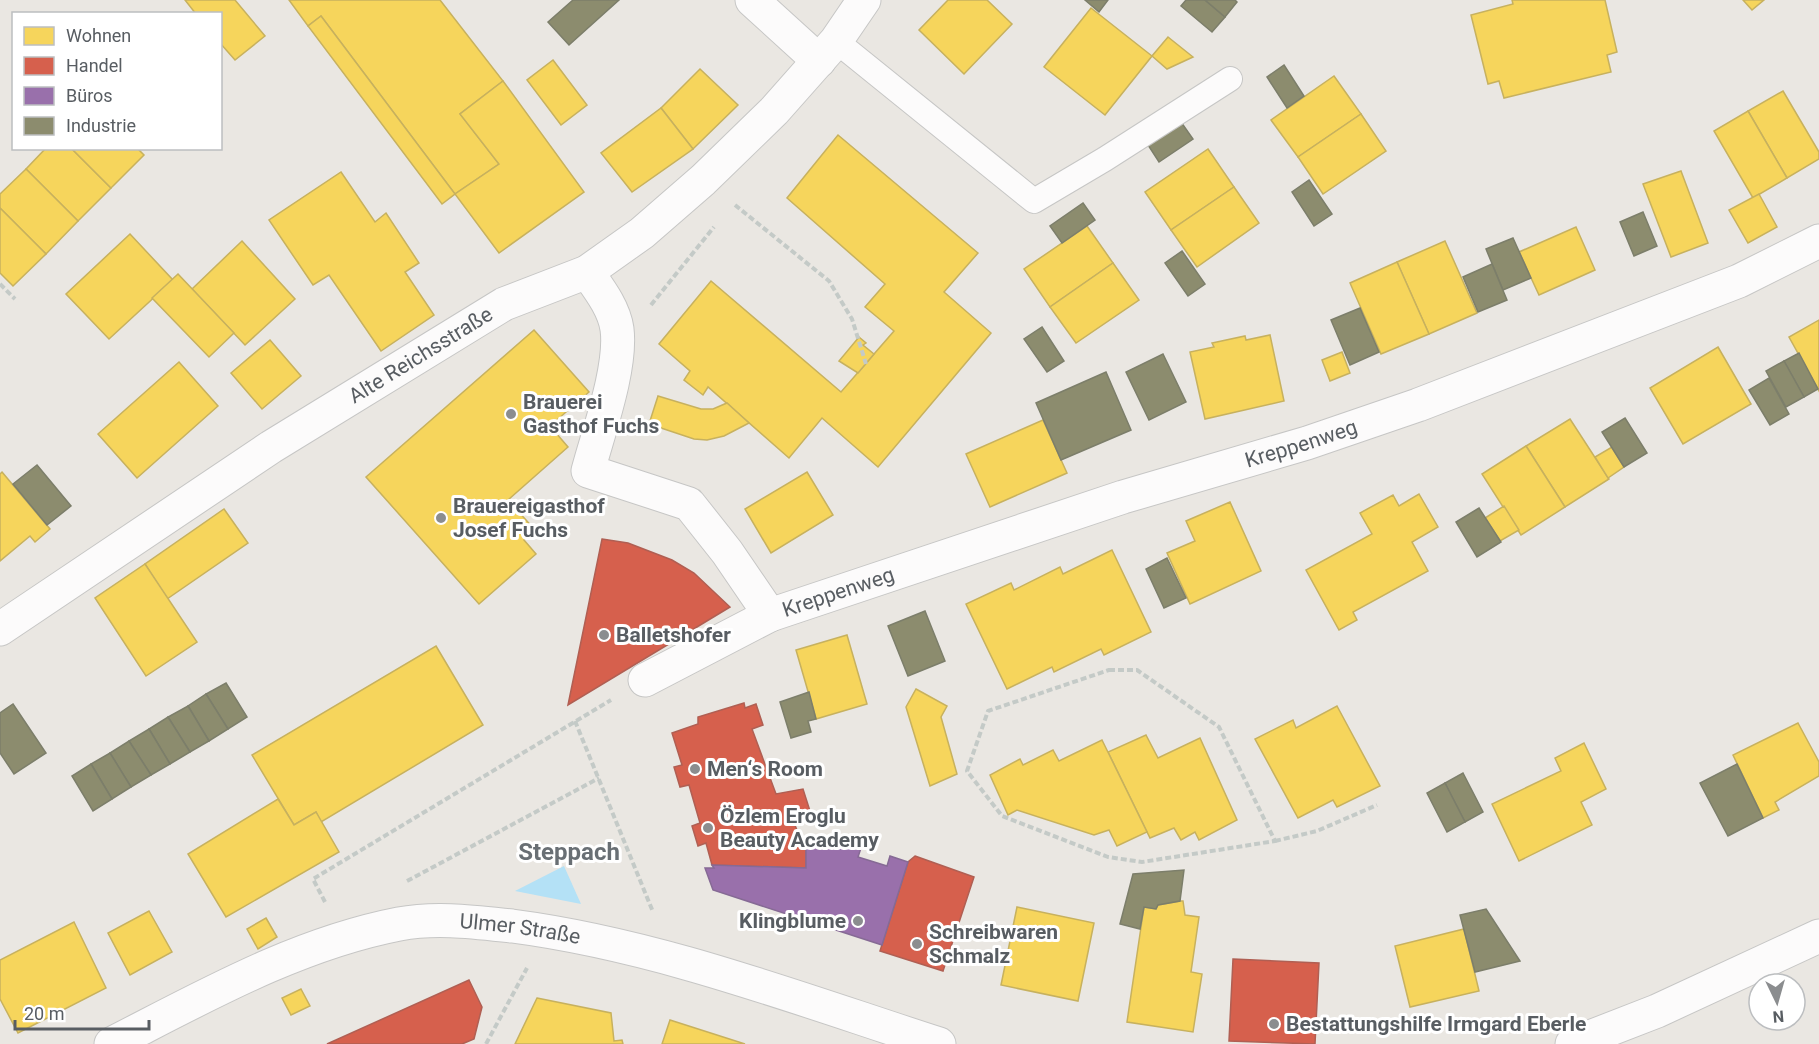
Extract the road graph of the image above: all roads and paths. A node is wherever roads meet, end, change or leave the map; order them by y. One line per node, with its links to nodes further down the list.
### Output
1 (752, 0): 3 (street)
2 (864, 0): 3 (street, Alte Reichsstraße)
3 (827, 50): 4 (lane); 5 (street, Alte Reichsstraße)
4 (1230, 79)
5 (702, 180): 7 (street, Alte Reichsstraße); 10 (path)
6 (1819, 241): 11 (street, Kreppenweg)
7 (587, 272): 11 (street); 12 (street, Alte Reichsstraße)
8 (0, 284): 9 (path)
9 (15, 299)
10 (866, 364)
11 (770, 615): 13 (street, Kreppenweg)
12 (0, 628)
13 (645, 680): 14 (path)
14 (575, 721): 15 (path); 22 (path)
15 (598, 778): 18 (path); 19 (path)
16 (1377, 805): 17 (path)
17 (1275, 841): 17 (path)
18 (403, 883)
19 (657, 921)
20 (547, 931): 22 (street, Ulmer Straße); 24 (path); 25 (street, Ulmer Straße)
21 (1819, 936): 26 (street)
22 (344, 937): 23 (street, Ulmer Straße)
23 (111, 1044)
24 (486, 1044)
25 (939, 1044)
26 (1572, 1044)

